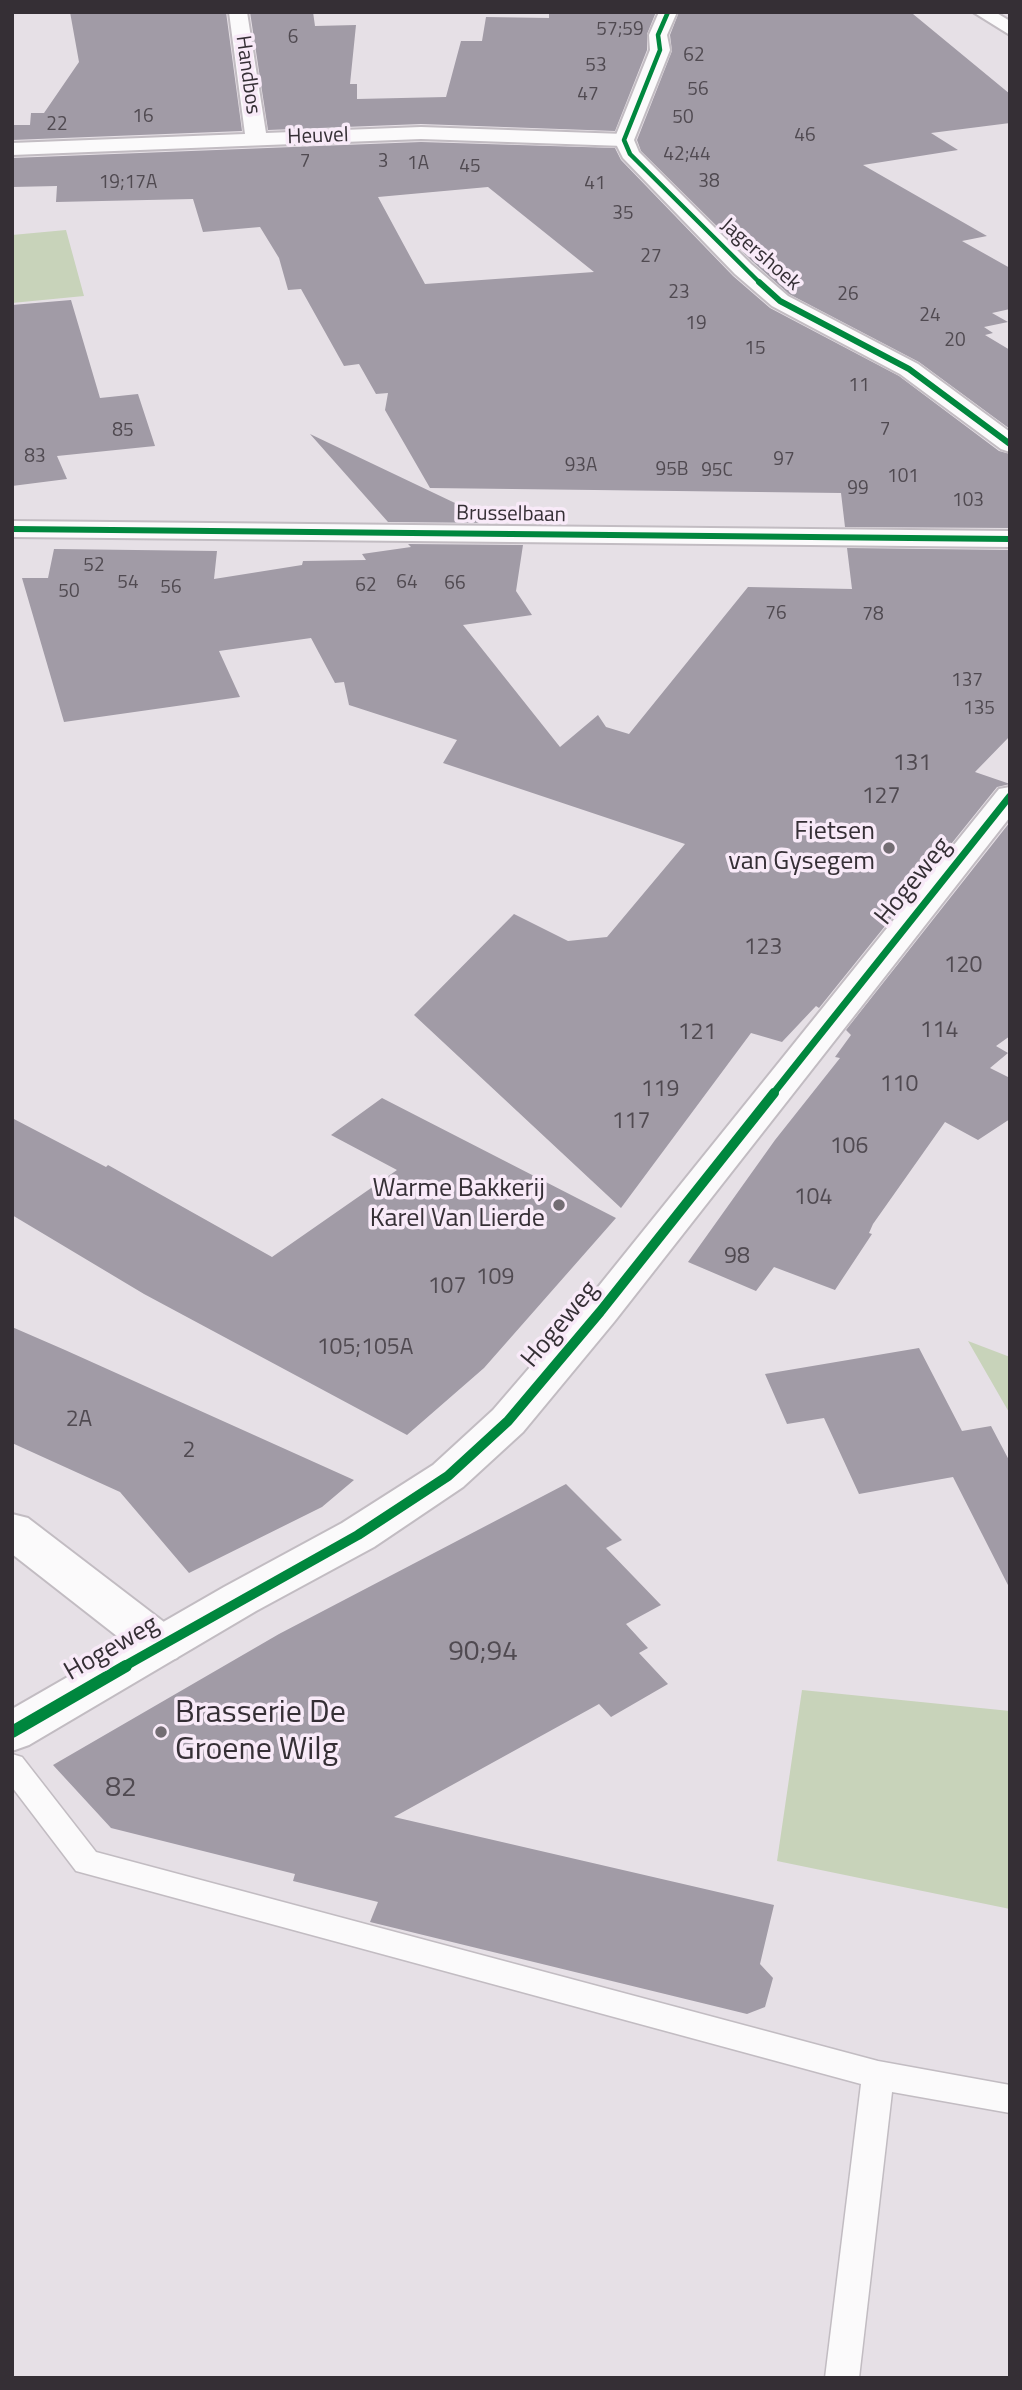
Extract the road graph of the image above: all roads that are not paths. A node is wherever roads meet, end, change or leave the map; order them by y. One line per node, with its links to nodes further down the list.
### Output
1 (238, 12): 5 (street, Handbos)
2 (668, 12): 6 (street)
3 (982, 12): 4 (street)
4 (1010, 29)
5 (256, 138): 6 (street, Heuvel); 7 (street, Heuvel)
6 (624, 140): 8 (street, Jagershoek)
7 (12, 149)
8 (1010, 444)
9 (12, 529): 10 (street, Brusselbaan)
10 (1010, 539)
11 (1010, 796): 13 (street, Hogeweg)
12 (12, 1530): 13 (street)
13 (161, 1645): 14 (street, Hogeweg)
14 (12, 1732)
15 (12, 1765): 16 (lane)
16 (878, 2075): 17 (lane); 18 (lane)
17 (1010, 2099)
18 (842, 2378)

